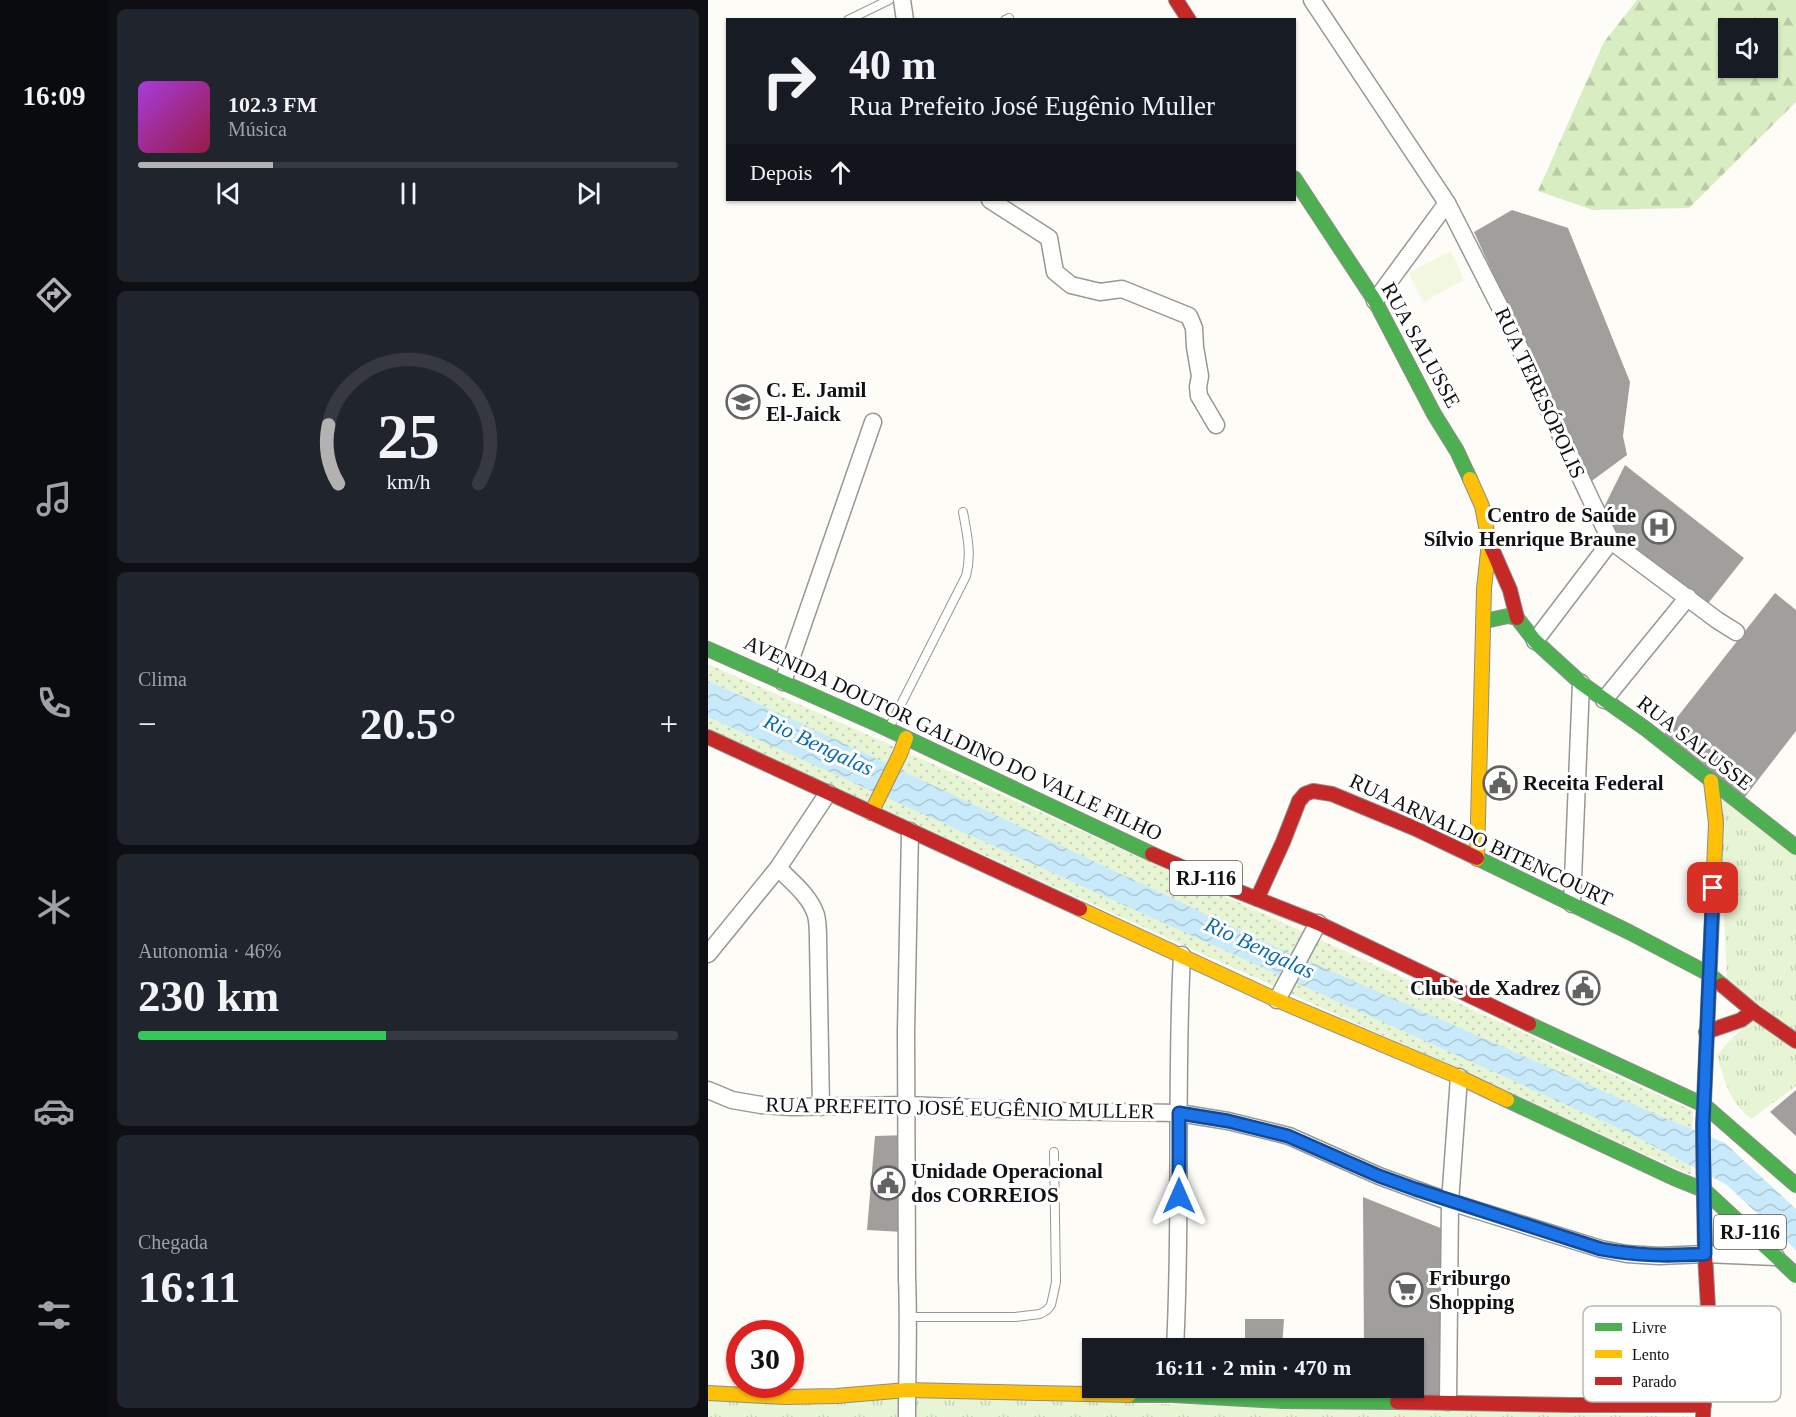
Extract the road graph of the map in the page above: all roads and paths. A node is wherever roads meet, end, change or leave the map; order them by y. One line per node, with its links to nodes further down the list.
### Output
1 (889, 0): 5 (lane)
2 (902, 0): 6 (street)
3 (1176, 0): 7 (street)
4 (1312, 0): 10 (street, RUA TERESÓPOLIS)
5 (852, 18)
6 (905, 18)
7 (1188, 18)
8 (1296, 181): 11 (street, RUA SALUSSE)
9 (992, 201): 13 (street)
10 (1447, 203): 11 (street); 15 (street, RUA TERESÓPOLIS)
11 (1375, 301): 16 (street, RUA SALUSSE)
12 (873, 422): 23 (street)
13 (1216, 425)
14 (963, 512): 26 (lane)
15 (1611, 541): 17 (street, RUA TERESÓPOLIS); 21 (street)
16 (1489, 542): 18 (street); 19 (street)
17 (1688, 597): 20 (street, RUA TERESÓPOLIS); 25 (street)
18 (1517, 618): 19 (street); 21 (street, RUA SALUSSE)
19 (1485, 621): 34 (street)
20 (1736, 632)
21 (1535, 641): 24 (street, RUA SALUSSE)
22 (708, 649): 23 (street, AVENIDA DOUTOR GALDINO DO VALLE FILHO / RJ-116)
23 (783, 682): 26 (street, AVENIDA DOUTOR GALDINO DO VALLE FILHO / RJ-116)
24 (1581, 683): 25 (street, RUA SALUSSE); 37 (street)
25 (1604, 700): 29 (street, RUA SALUSSE)
26 (888, 729): 28 (street, AVENIDA DOUTOR GALDINO DO VALLE FILHO / RJ-116)
27 (708, 737): 30 (street, RJ-116)
28 (906, 738): 31 (street); 36 (street, AVENIDA DOUTOR GALDINO DO VALLE FILHO / RJ-116)
29 (1711, 781): 33 (street, RUA SALUSSE); 41 (street)
30 (828, 793): 31 (street, RJ-116); 35 (street)
31 (874, 807): 32 (street, RJ-116)
32 (910, 831): 40 (street, RJ-116); 48 (street)
33 (1796, 848)
34 (1477, 859): 36 (street, RUA ARNALDO BITENCOURT); 37 (street, RUA ARNALDO BITENCOURT)
35 (778, 868): 39 (street); 50 (street)
36 (1257, 899): 38 (street, AVENIDA DOUTOR GALDINO DO VALLE FILHO / RJ-116)
37 (1572, 904): 41 (street, RUA ARNALDO BITENCOURT)
38 (1318, 923): 42 (street); 49 (street, AVENIDA DOUTOR GALDINO DO VALLE FILHO / RJ-116)
39 (708, 954)
40 (1182, 955): 42 (street, RJ-116); 51 (street)
41 (1709, 974): 43 (street, RUA ARNALDO BITENCOURT); 44 (street)
42 (1277, 1000): 46 (street, RJ-116)
43 (1754, 1011): 44 (street); 45 (street, RUA ARNALDO BITENCOURT)
44 (1706, 1032): 49 (street)
45 (1796, 1041)
46 (1459, 1077): 53 (street, RJ-116); 55 (street)
47 (708, 1090): 50 (street, RUA PREFEITO JOSÉ EUGÊNIO MULLER)
48 (907, 1105): 50 (street, RUA PREFEITO JOSÉ EUGÊNIO MULLER); 51 (street, RUA PREFEITO JOSÉ EUGÊNIO MULLER); 60 (street)
49 (1704, 1105): 53 (street); 54 (street, RJ-116)
50 (821, 1107)
51 (1179, 1113): 55 (street, RUA PREFEITO JOSÉ EUGÊNIO MULLER); 61 (street)
52 (1054, 1152): 60 (lane)
53 (1704, 1183): 56 (street); 57 (street, RJ-116)
54 (1796, 1185)
55 (1450, 1202): 56 (street, RUA PREFEITO JOSÉ EUGÊNIO MULLER); 66 (street)
56 (1705, 1254): 57 (street, RUA PREFEITO JOSÉ EUGÊNIO MULLER); 59 (street)
57 (1777, 1257): 58 (street, RJ-116)
58 (1796, 1275)
59 (1708, 1306)
60 (909, 1317): 62 (street)
61 (1176, 1338)
62 (907, 1390): 63 (street); 64 (street); 68 (street)
63 (708, 1393)
64 (1082, 1393)
65 (1249, 1398): 66 (street)
66 (1448, 1402): 67 (street)
67 (1703, 1411)
68 (907, 1417)

